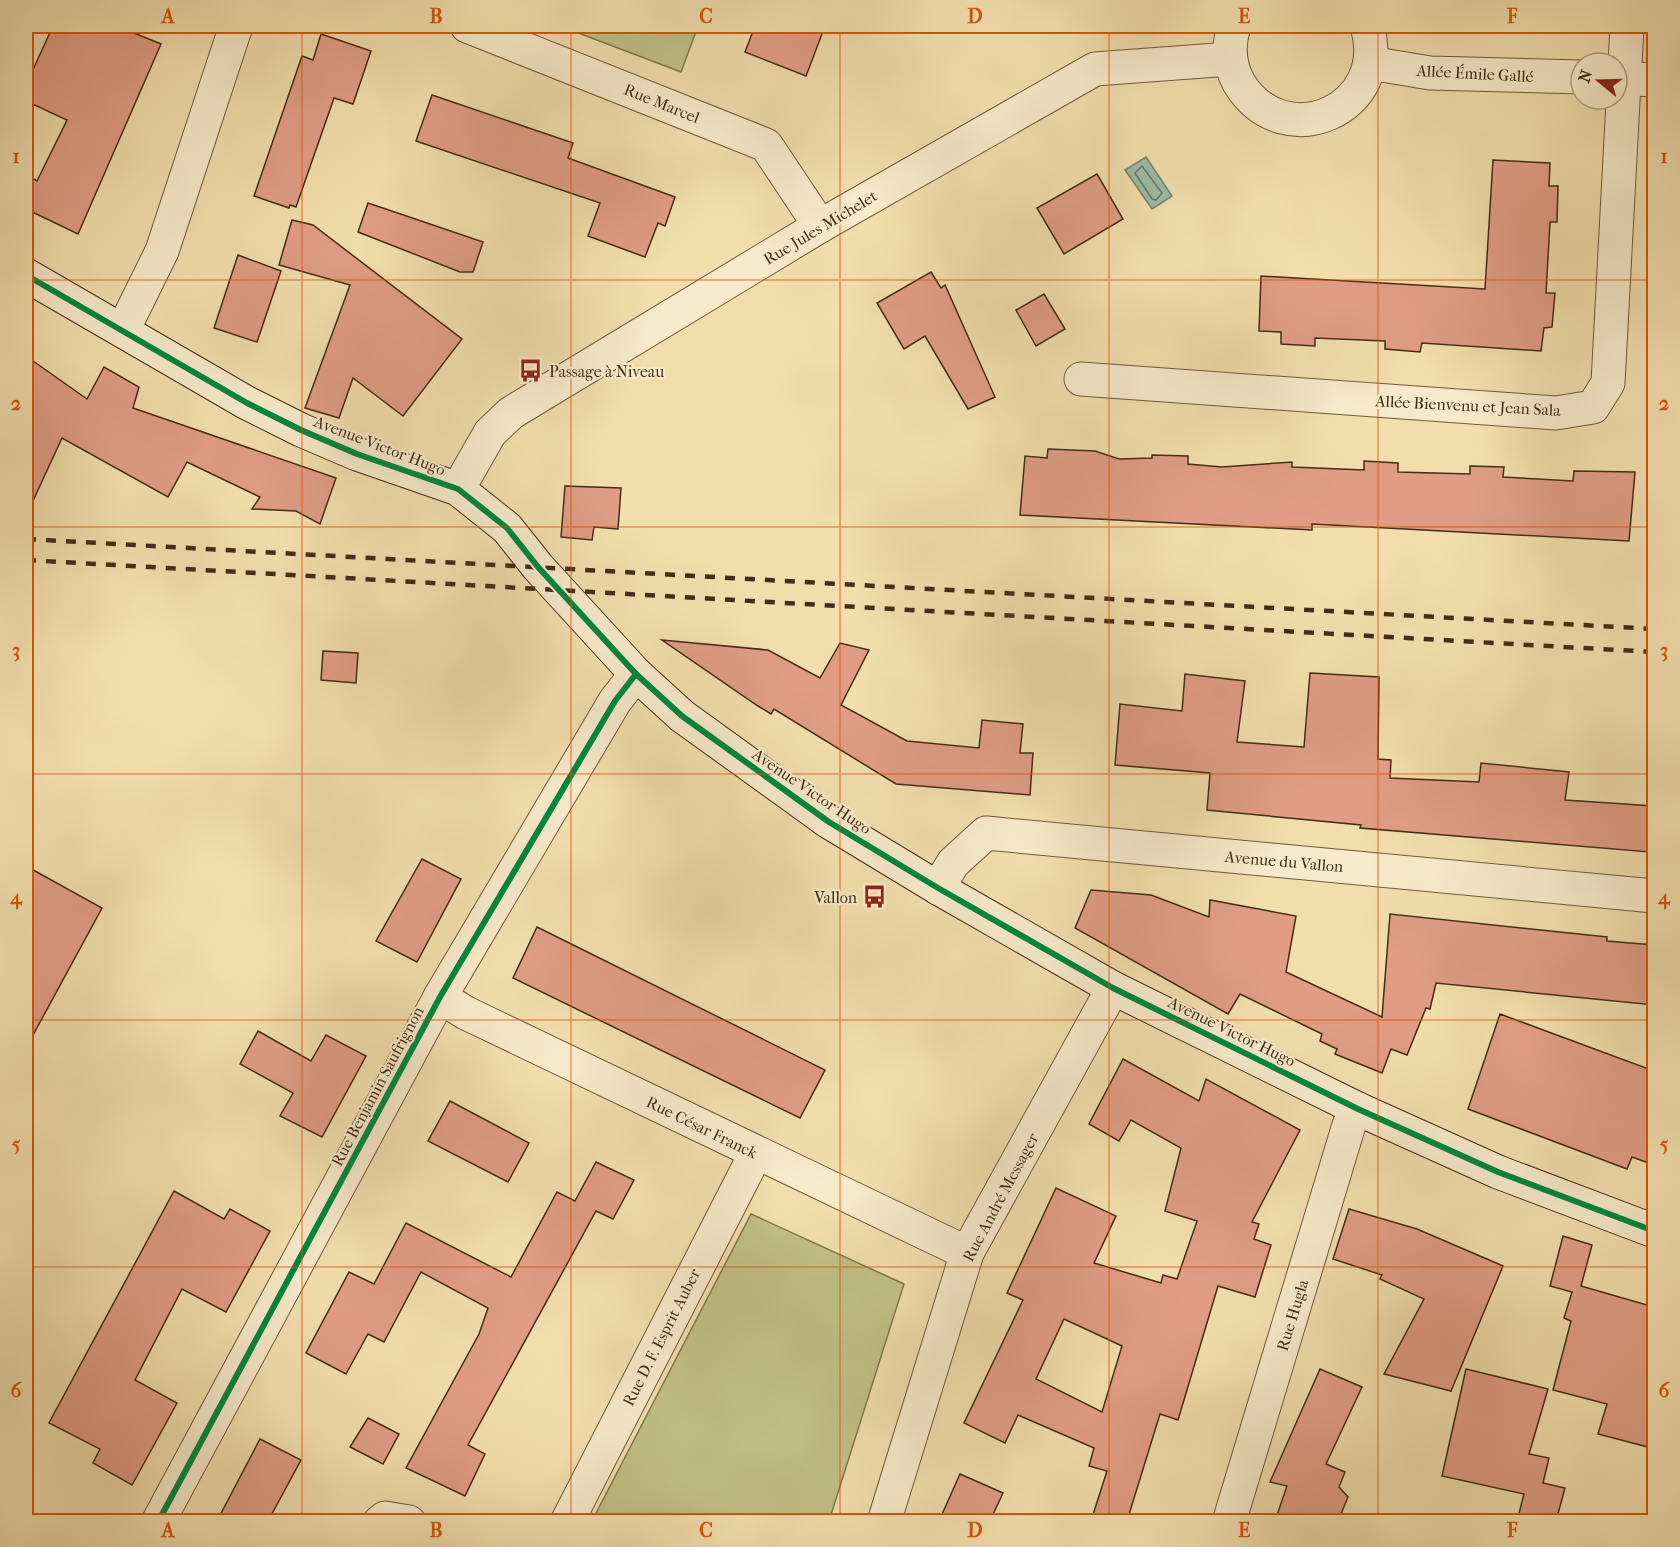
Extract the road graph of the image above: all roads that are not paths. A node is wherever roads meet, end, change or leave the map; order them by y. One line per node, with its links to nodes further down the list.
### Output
1 (236, 26): 12 (street)
2 (467, 26): 10 (street, Rue Marcel)
3 (1234, 26): 6 (street)
4 (1367, 26): 7 (street)
5 (1627, 26): 9 (street, Allée Bienvenu et Jean Sala)
6 (1230, 59): 7 (street); 10 (street, Rue Jules Michelet)
7 (1370, 63): 8 (street, Allée Émile Gallé)
8 (1569, 77)
9 (1632, 79): 13 (street, Allée Bienvenu et Jean Sala)
10 (820, 226): 14 (street, Rue Jules Michelet)
11 (26, 274): 12 (street, Avenue Victor Hugo)
12 (123, 330): 14 (street, Avenue Victor Hugo)
13 (1081, 379)
14 (458, 489): 15 (street, Avenue Victor Hugo)
15 (636, 674): 16 (street, Avenue Victor Hugo); 19 (street, Rue Benjamin Saufrignon)
16 (938, 888): 17 (street, Avenue du Vallon); 18 (street, Avenue Victor Hugo)
17 (1654, 896)
18 (1113, 988): 20 (street, Avenue Victor Hugo); 23 (street, Rue André Messager)
19 (440, 997): 21 (street, Rue César Franck); 24 (street, Rue Benjamin Saufrignon)
20 (1358, 1109): 22 (street, Avenue Victor Hugo); 29 (street, Rue Hugla)
21 (756, 1153): 23 (street, Rue César Franck); 27 (street, Rue D. F. Esprit Auber)
22 (1654, 1231)
23 (967, 1253): 28 (street, Rue André Messager)
24 (158, 1521)
25 (380, 1521): 26 (street)
26 (408, 1521)
27 (567, 1521)
28 (884, 1521)
29 (1229, 1521)

